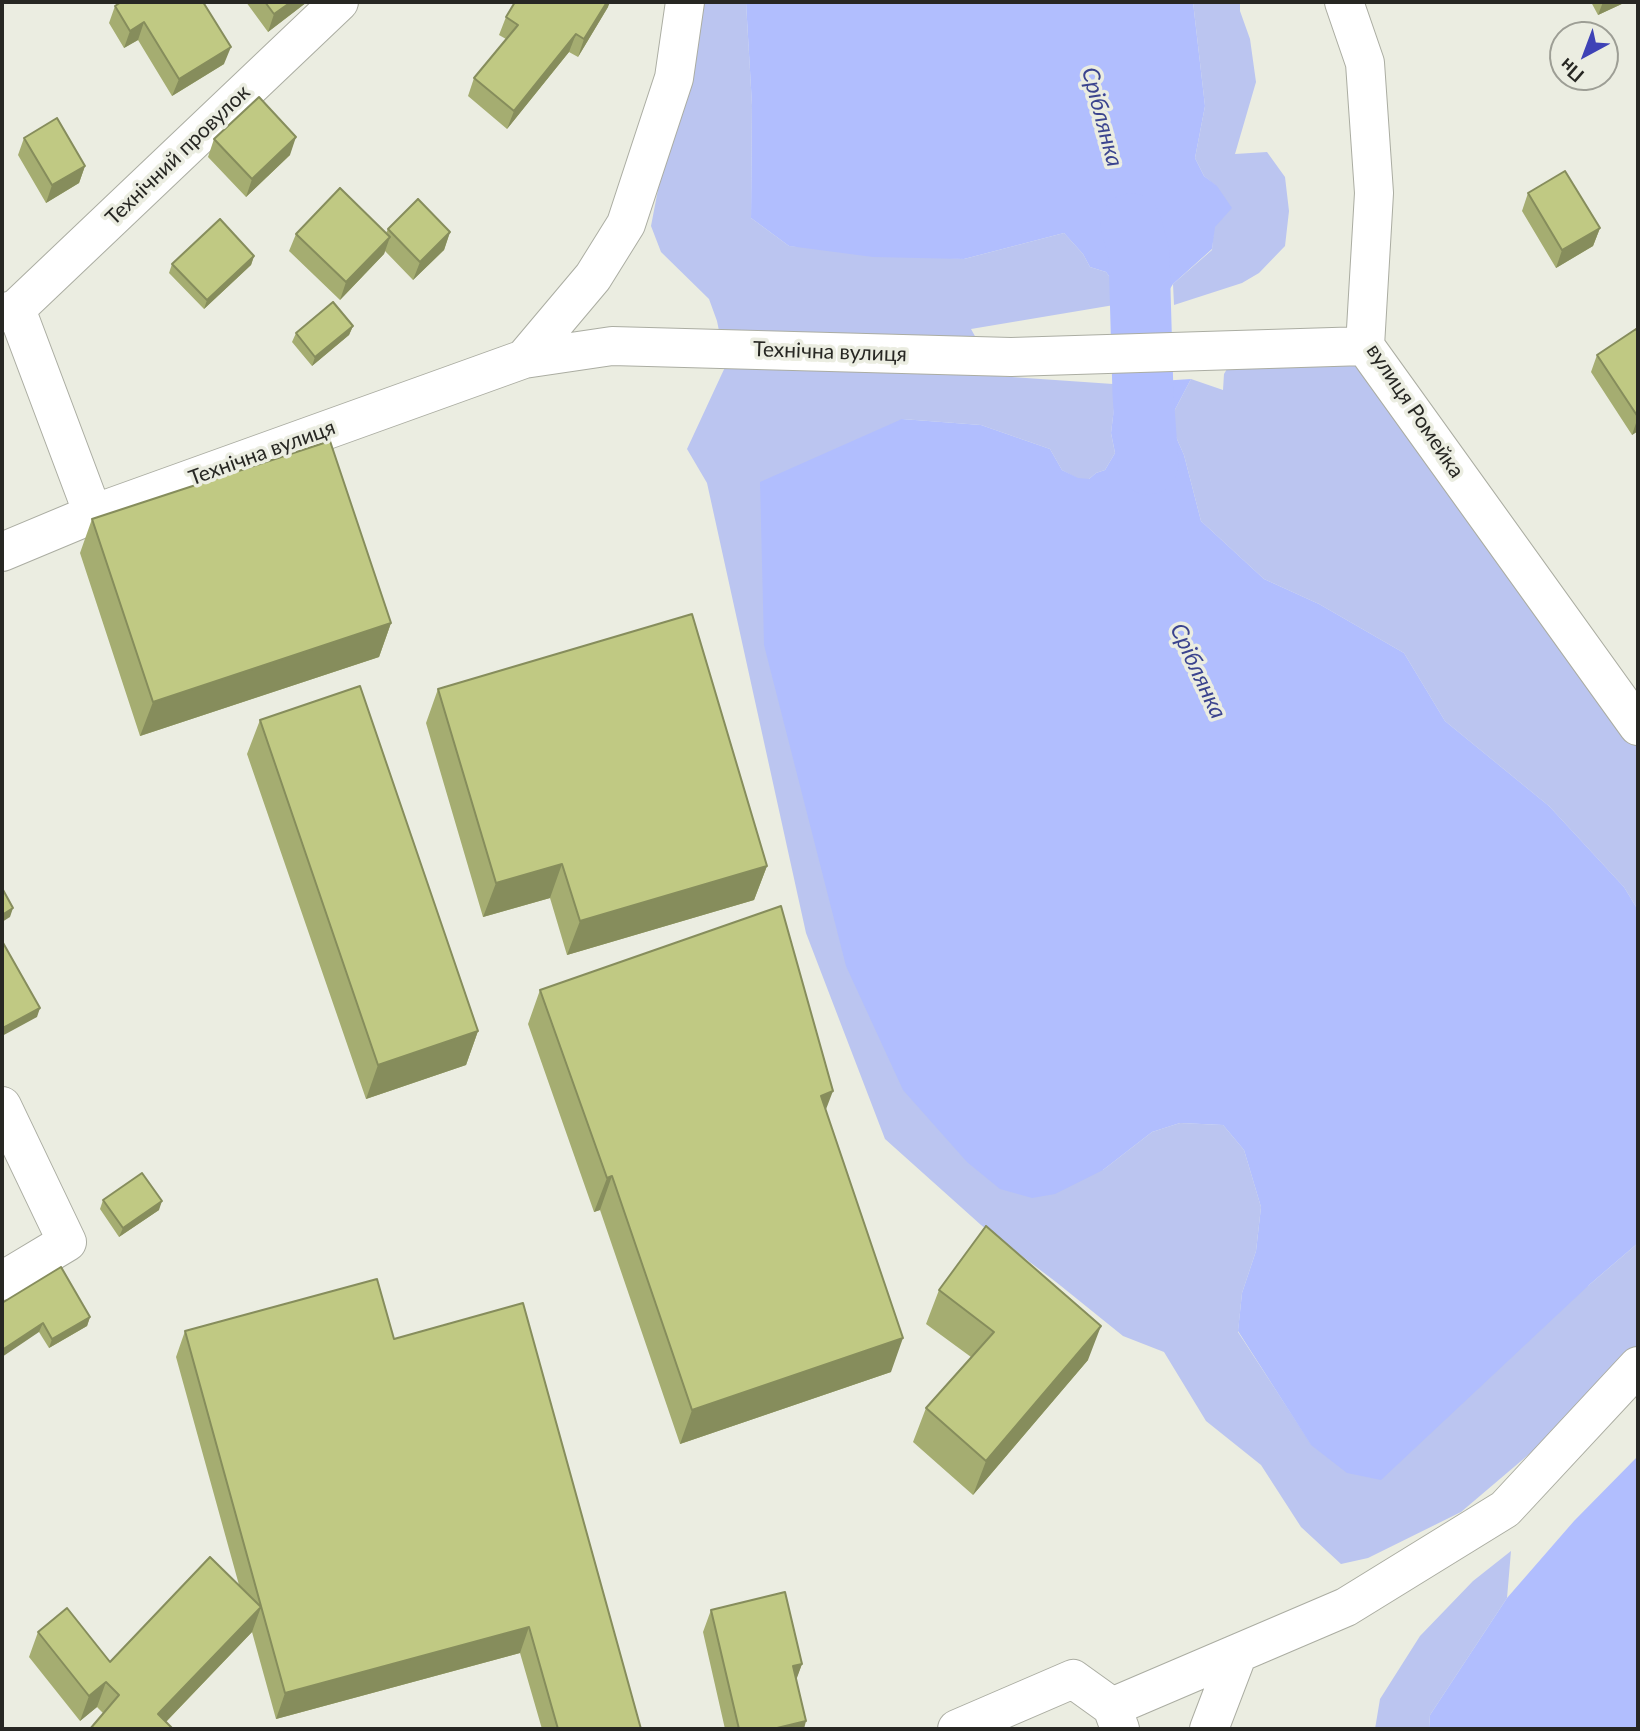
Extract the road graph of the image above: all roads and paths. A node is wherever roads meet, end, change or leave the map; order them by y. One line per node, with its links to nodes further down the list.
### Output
1 (339, 2): 4 (street, Технічний провулок)
2 (685, 2): 6 (street)
3 (1343, 2): 5 (street, вулиця Ромейка)
4 (9, 311): 7 (street, Технічний провулок)
5 (1366, 346): 6 (street, Технічна вулиця); 9 (street, вулиця Ромейка)
6 (524, 359): 7 (street, Технічна вулиця)
7 (93, 513): 8 (street, Технічна вулиця)
8 (2, 552)
9 (1638, 726)
10 (2, 1106): 11 (street)
11 (2, 1282)
12 (1638, 1366): 13 (street)
13 (1238, 1653): 14 (street); 16 (street)
14 (1116, 1718): 15 (street)
15 (957, 1729)
16 (1209, 1729)

